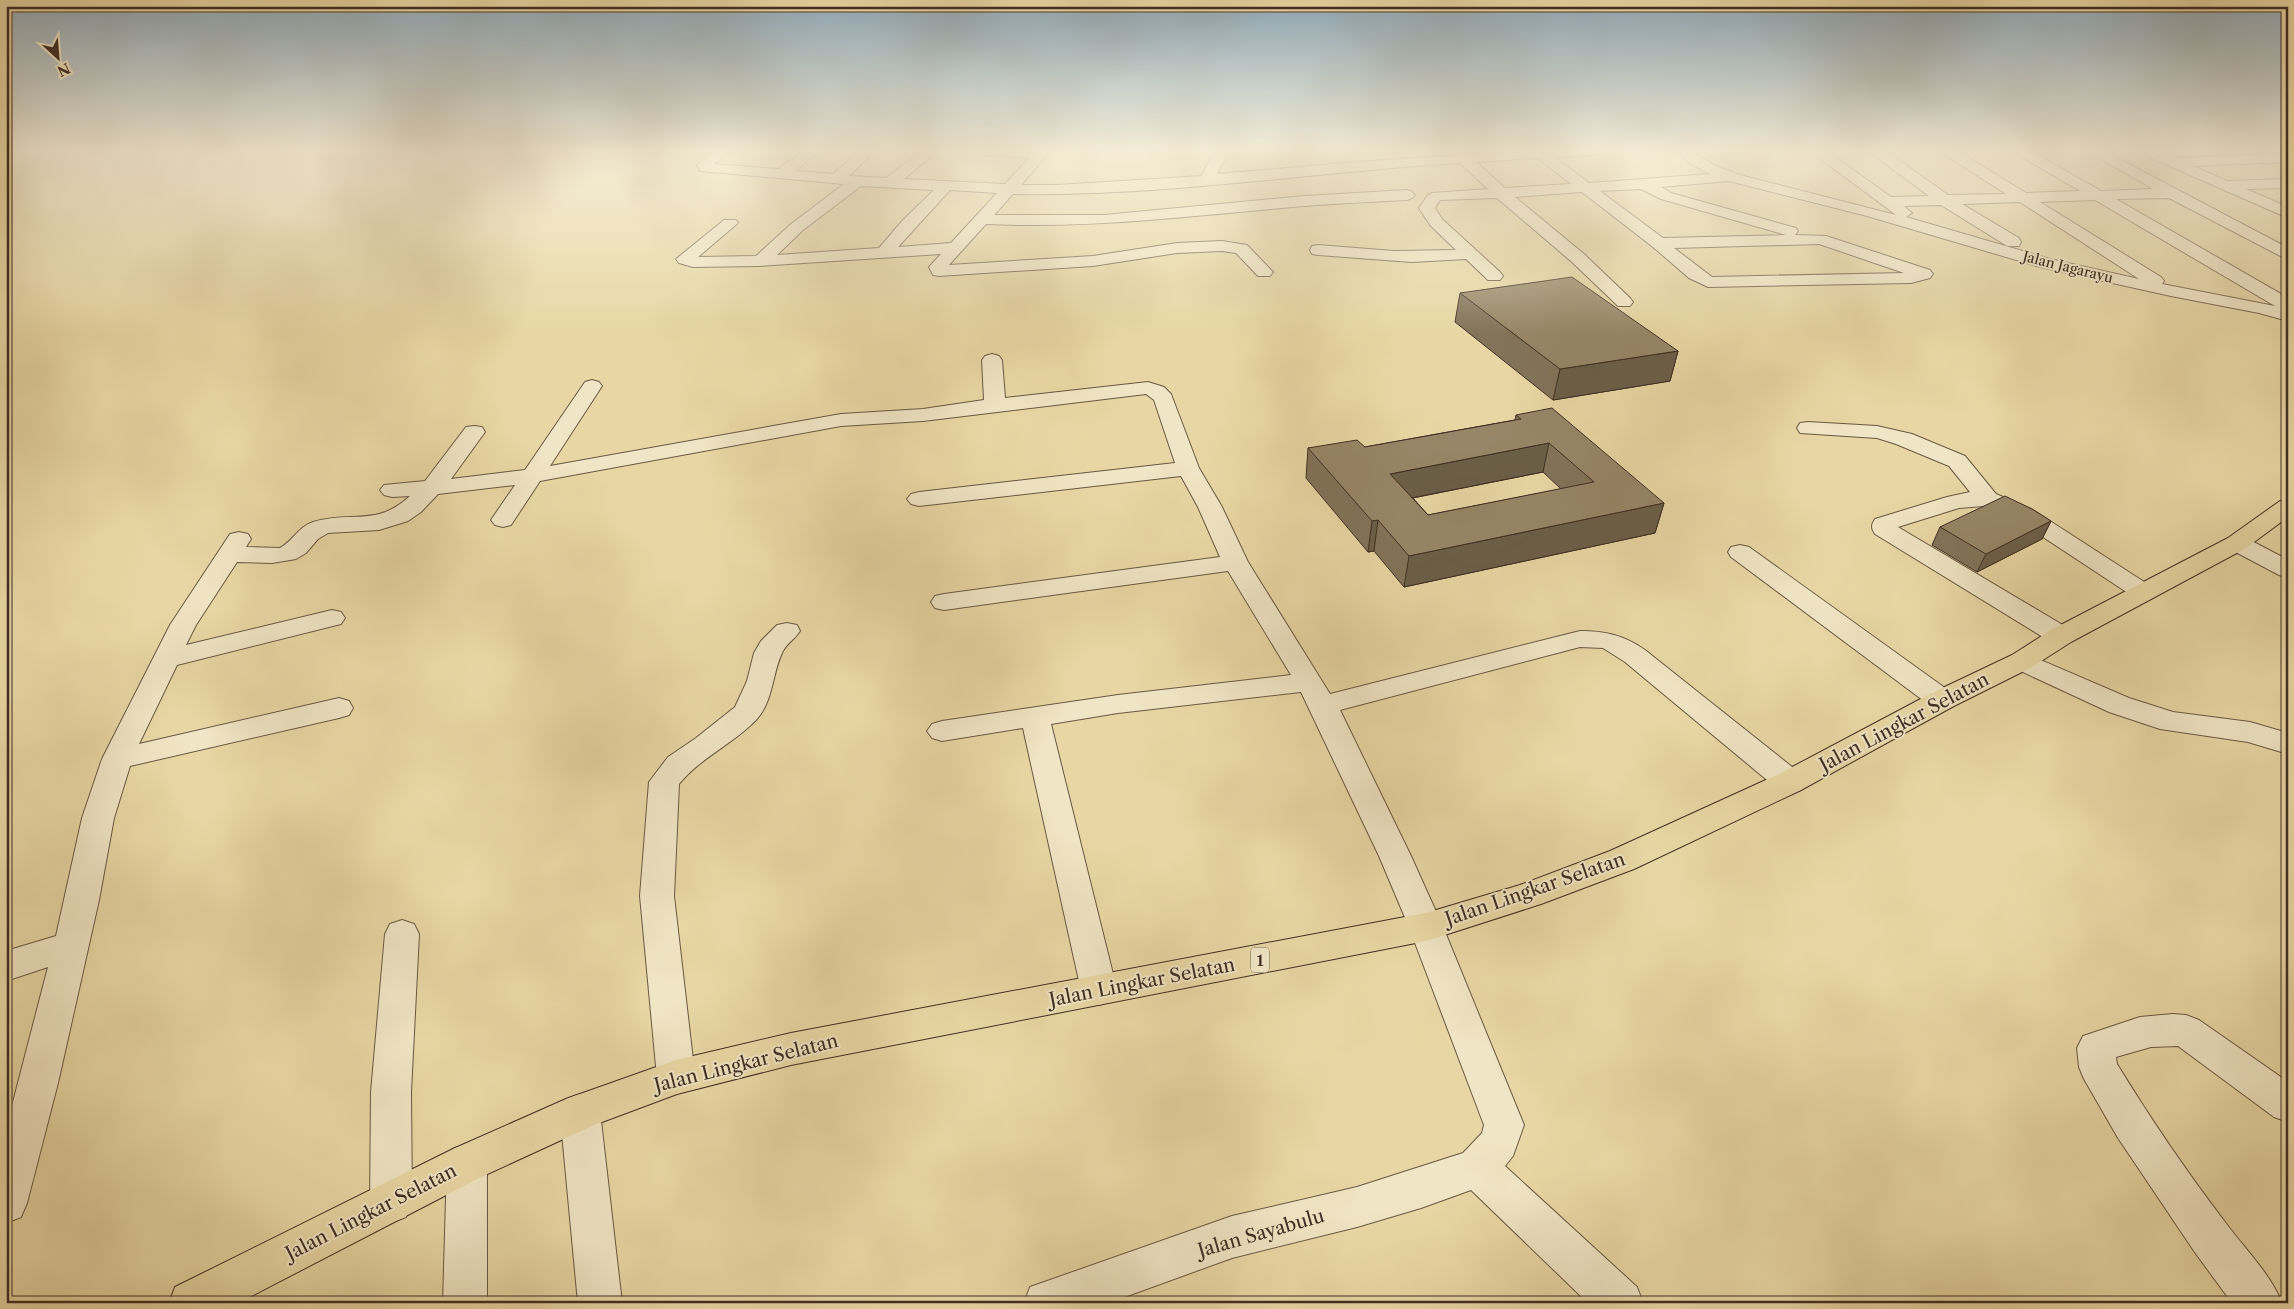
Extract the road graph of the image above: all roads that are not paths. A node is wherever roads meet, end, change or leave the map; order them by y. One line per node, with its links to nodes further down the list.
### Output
1 (817, 212): 33 (street)
2 (920, 212): 29 (street)
3 (989, 212): 17 (street)
4 (1206, 212): 16 (street)
5 (1430, 212): 31 (street)
6 (1524, 212): 39 (street)
7 (1619, 212): 25 (street)
8 (1716, 212): 24 (street)
9 (1721, 212): 23 (street)
10 (1867, 212): 20 (street, Jalan Jagarayu)
11 (1903, 212): 20 (street)
12 (1964, 212): 34 (street)
13 (2048, 212): 38 (street)
14 (2126, 212): 40 (street)
15 (2206, 212): 32 (street)
16 (1198, 213): 18 (street)
17 (983, 219): 18 (street); 26 (street)
18 (1062, 222): 22 (street)
19 (730, 223): 33 (street)
20 (1925, 227): 34 (street, Jalan Jagarayu)
21 (1348, 234): 30 (street)
22 (1052, 237)
23 (1820, 240): 24 (street); 25 (street)
24 (1742, 241): 25 (street)
25 (1659, 243)
26 (956, 248): 29 (street); 35 (street)
27 (1318, 250): 30 (street)
28 (1042, 251): 35 (street)
29 (884, 253): 33 (street)
30 (1370, 254): 31 (street)
31 (1469, 254): 37 (street)
32 (2288, 255)
33 (760, 261)
34 (2046, 263): 38 (street, Jalan Jagarayu)
35 (1031, 266): 36 (street)
36 (1264, 272)
37 (1494, 276)
38 (2171, 291): 40 (street, Jalan Jagarayu)
39 (1624, 302)
40 (2287, 313)
41 (992, 360): 43 (street)
42 (592, 386): 47 (street)
43 (995, 405): 46 (street); 47 (street)
44 (1808, 428): 51 (street)
45 (474, 432): 49 (street)
46 (1188, 468): 50 (street); 56 (street)
47 (533, 476): 49 (street); 53 (street)
48 (392, 490): 49 (street)
49 (421, 497): 63 (street)
50 (919, 499)
51 (1988, 499): 58 (street); 62 (street)
52 (2288, 506): 54 (highway, Jalan Lingkar Selatan / 1)
53 (503, 520)
54 (2237, 543): 57 (street); 58 (highway, Jalan Lingkar Selatan / 1)
55 (1740, 552): 66 (street)
56 (1235, 562): 59 (street); 65 (street)
57 (2288, 570)
58 (2143, 592): 62 (highway, Jalan Lingkar Selatan / 1)
59 (944, 602)
60 (332, 618): 63 (street)
61 (787, 631): 78 (street)
62 (2061, 636): 64 (highway, Jalan Lingkar Selatan / 1)
63 (165, 659): 71 (street)
64 (2022, 661): 66 (highway, Jalan Lingkar Selatan / 1); 70 (street)
65 (1316, 693): 68 (street); 72 (street); 73 (street)
66 (1942, 700): 72 (highway, Jalan Lingkar Selatan / 1)
67 (339, 708): 71 (street)
68 (1035, 718): 69 (street); 77 (street)
69 (942, 730)
70 (2288, 744)
71 (117, 759): 75 (street)
72 (1790, 782): 73 (highway, Jalan Lingkar Selatan / 1)
73 (1426, 927): 77 (highway, Jalan Lingkar Selatan / 1); 83 (street)
74 (402, 934): 85 (street)
75 (70, 946): 76 (street); 81 (street)
76 (6, 966)
77 (1099, 990): 78 (highway, Jalan Lingkar Selatan / 1)
78 (676, 1077): 80 (highway, Jalan Lingkar Selatan / 1)
79 (2288, 1104): 91 (street)
80 (580, 1112): 82 (highway, Jalan Lingkar Selatan / 1); 88 (street)
81 (15, 1140): 84 (street)
82 (468, 1163): 85 (highway, Jalan Lingkar Selatan / 1); 87 (street)
83 (1477, 1168): 89 (street, Jalan Sayabulu); 90 (street)
84 (6, 1202)
85 (390, 1203): 86 (highway, Jalan Lingkar Selatan / 1)
86 (191, 1303)
87 (466, 1303)
88 (600, 1303)
89 (1046, 1303)
90 (1621, 1303)
91 (2260, 1303)

